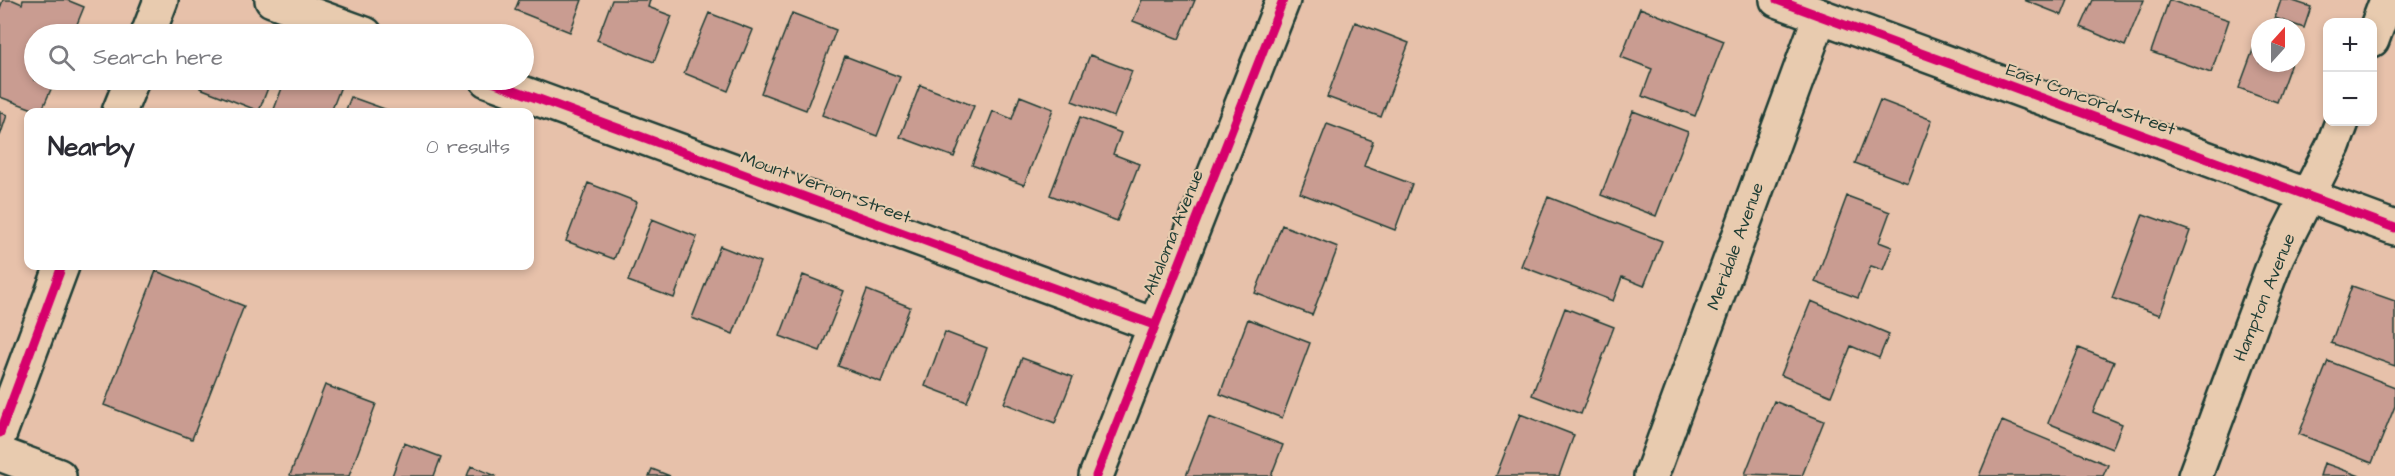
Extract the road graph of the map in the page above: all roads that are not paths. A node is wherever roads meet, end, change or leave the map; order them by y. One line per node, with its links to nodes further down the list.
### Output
1 (161, 0): 7 (street)
2 (272, 0): 8 (street)
3 (1282, 0): 17 (street, Altaloma Avenue)
4 (1777, 0): 6 (street, East Concord Street)
5 (2387, 0): 9 (street)
6 (1820, 16): 14 (street, East Concord Street); 22 (street, Meridale Avenue)
7 (152, 24)
8 (338, 24)
9 (2377, 29)
10 (128, 90): 12 (street)
11 (515, 90): 17 (street, Mount Vernon Street)
12 (121, 108)
13 (2340, 126): 14 (street, Hampton Avenue)
14 (2308, 195): 15 (street, East Concord Street); 23 (street, Hampton Avenue)
15 (2395, 228)
16 (61, 270): 18 (street)
17 (1154, 325): 21 (street, Altaloma Avenue)
18 (0, 433)
19 (0, 454): 20 (street)
20 (59, 476)
21 (1096, 476)
22 (1651, 476)
23 (2195, 476)

